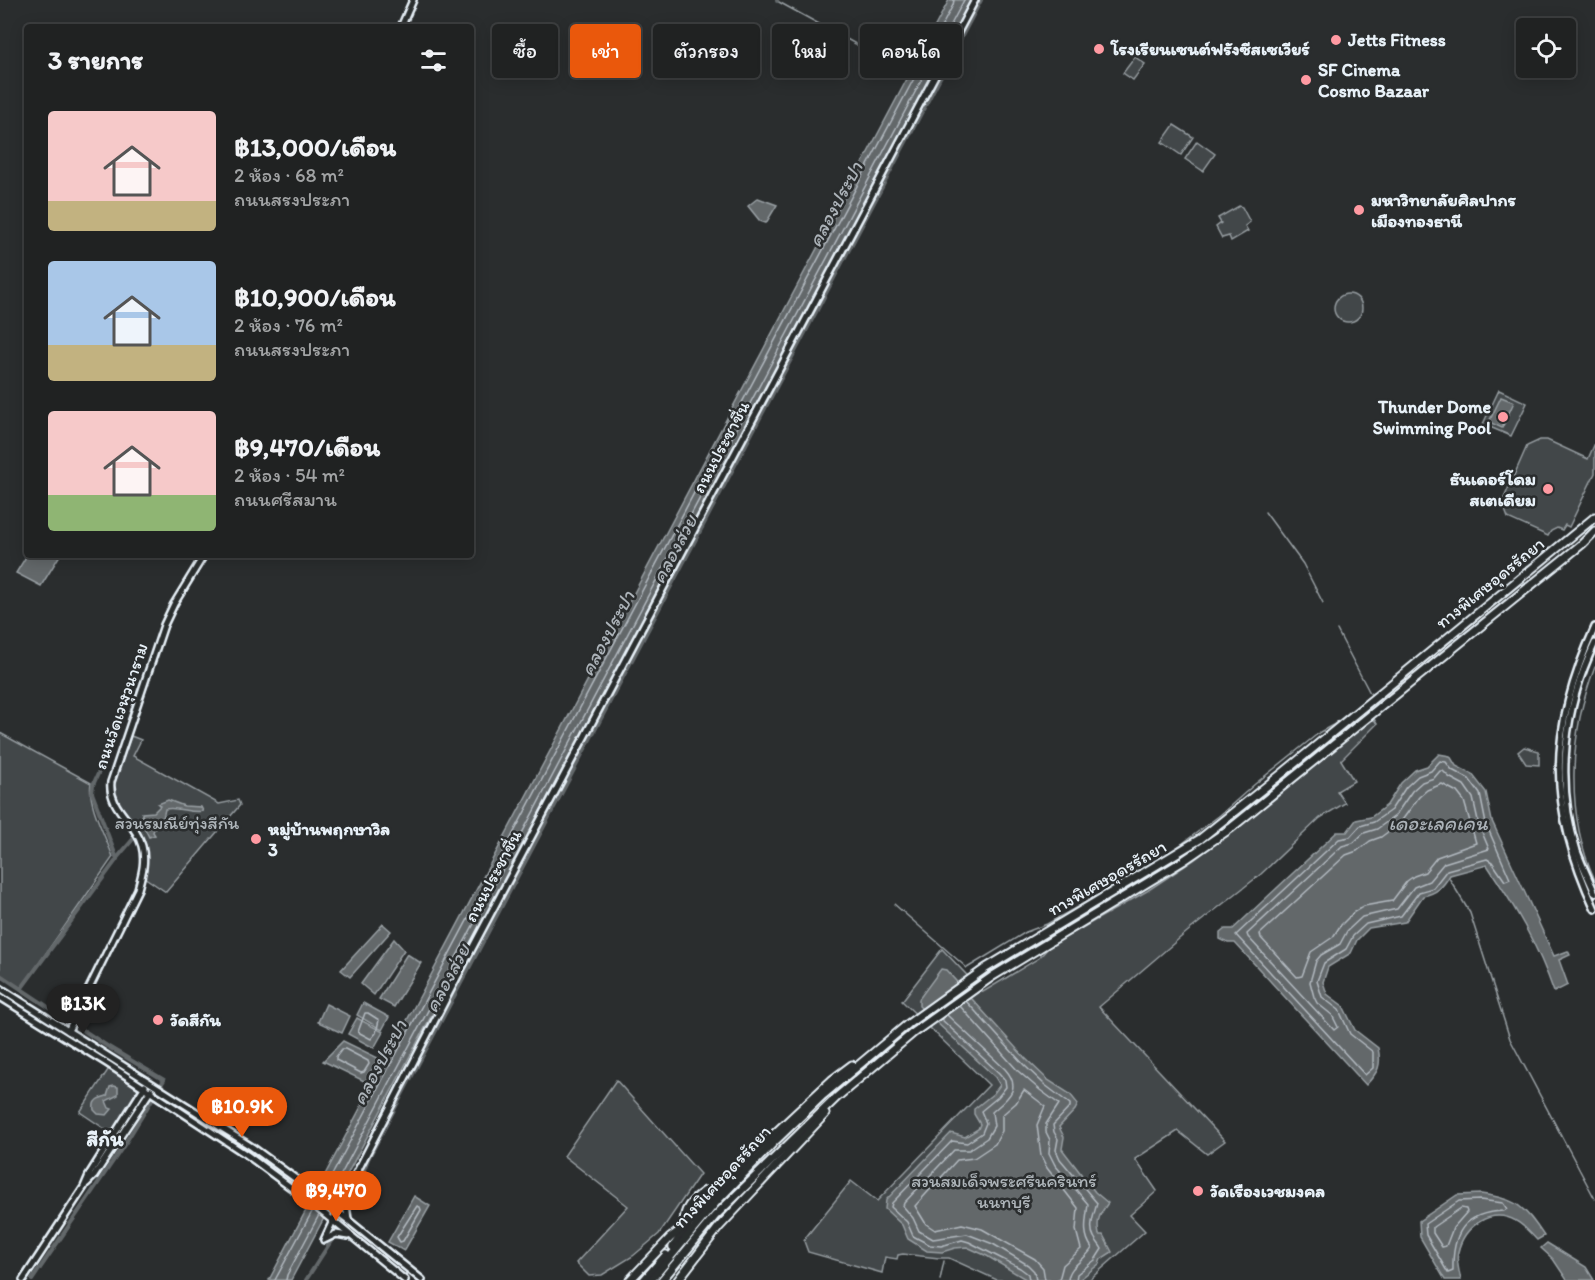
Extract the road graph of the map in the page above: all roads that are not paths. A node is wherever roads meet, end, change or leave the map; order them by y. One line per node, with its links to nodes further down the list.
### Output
1 (413, 0): 3 (street)
2 (975, 0): 21 (street, ถนนประชาชื่น)
3 (402, 24)
4 (1595, 516): 13 (highway, ทางพิเศษอุดรรัถยา)
5 (1595, 531): 17 (highway, ทางพิเศษอุดรรัถยา)
6 (202, 558): 14 (street, ถนนวัดเวฬุวนาราม)
7 (1595, 627): 10 (street)
8 (1595, 643): 9 (street)
9 (1595, 893)
10 (1595, 909)
11 (0, 987): 14 (street)
12 (0, 997): 16 (street)
13 (908, 1024): 22 (highway); 38 (highway, ทางพิเศษอุดรรัถยา)
14 (70, 1026): 15 (street)
15 (153, 1085): 16 (street); 18 (street)
16 (152, 1093): 19 (street); 33 (street)
17 (837, 1097): 39 (highway, ทางพิเศษอุดรรัถยา); 40 (highway)
18 (206, 1117): 19 (street); 20 (street)
19 (201, 1125): 23 (street)
20 (313, 1191): 23 (street); 24 (street)
21 (345, 1195): 24 (street); 25 (street, ถนนประชาชื่น); 27 (street)
22 (713, 1196): 29 (highway); 29 (highway)
23 (307, 1200): 26 (street)
24 (333, 1204): 25 (street)
25 (338, 1212): 27 (street); 28 (street, ถนนประชาชื่น)
26 (324, 1215): 28 (street); 32 (street)
27 (349, 1220): 30 (street)
28 (333, 1221): 31 (street); 32 (street, ถนนประชาชื่น)
29 (688, 1223): 36 (highway); 37 (highway)
30 (358, 1228): 31 (street); 35 (street)
31 (351, 1237): 32 (street); 34 (street)
32 (324, 1240)
33 (23, 1280)
34 (405, 1280)
35 (422, 1280)
36 (630, 1280)
37 (644, 1280)
38 (651, 1280)
39 (662, 1280)
40 (678, 1280)

